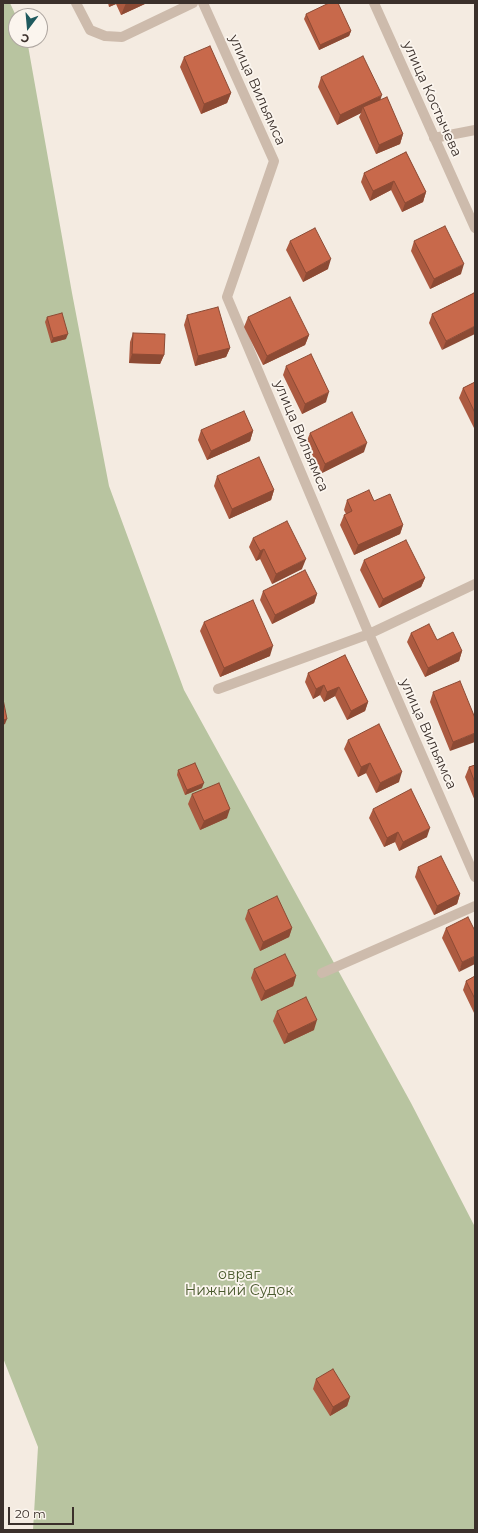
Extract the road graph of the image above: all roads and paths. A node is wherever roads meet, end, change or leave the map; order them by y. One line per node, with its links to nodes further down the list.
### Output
1 (76, 3): 2 (street)
2 (193, 3)
3 (203, 3): 9 (street, улица Вильямса)
4 (374, 3): 6 (street, улица Костычева)
5 (475, 130): 6 (street)
6 (434, 138): 7 (street, улица Костычева)
7 (475, 228)
8 (475, 584): 9 (street)
9 (369, 634): 10 (street); 11 (street, улица Вильямса)
10 (218, 689)
11 (475, 877)
12 (475, 906): 13 (street)
13 (322, 973)

